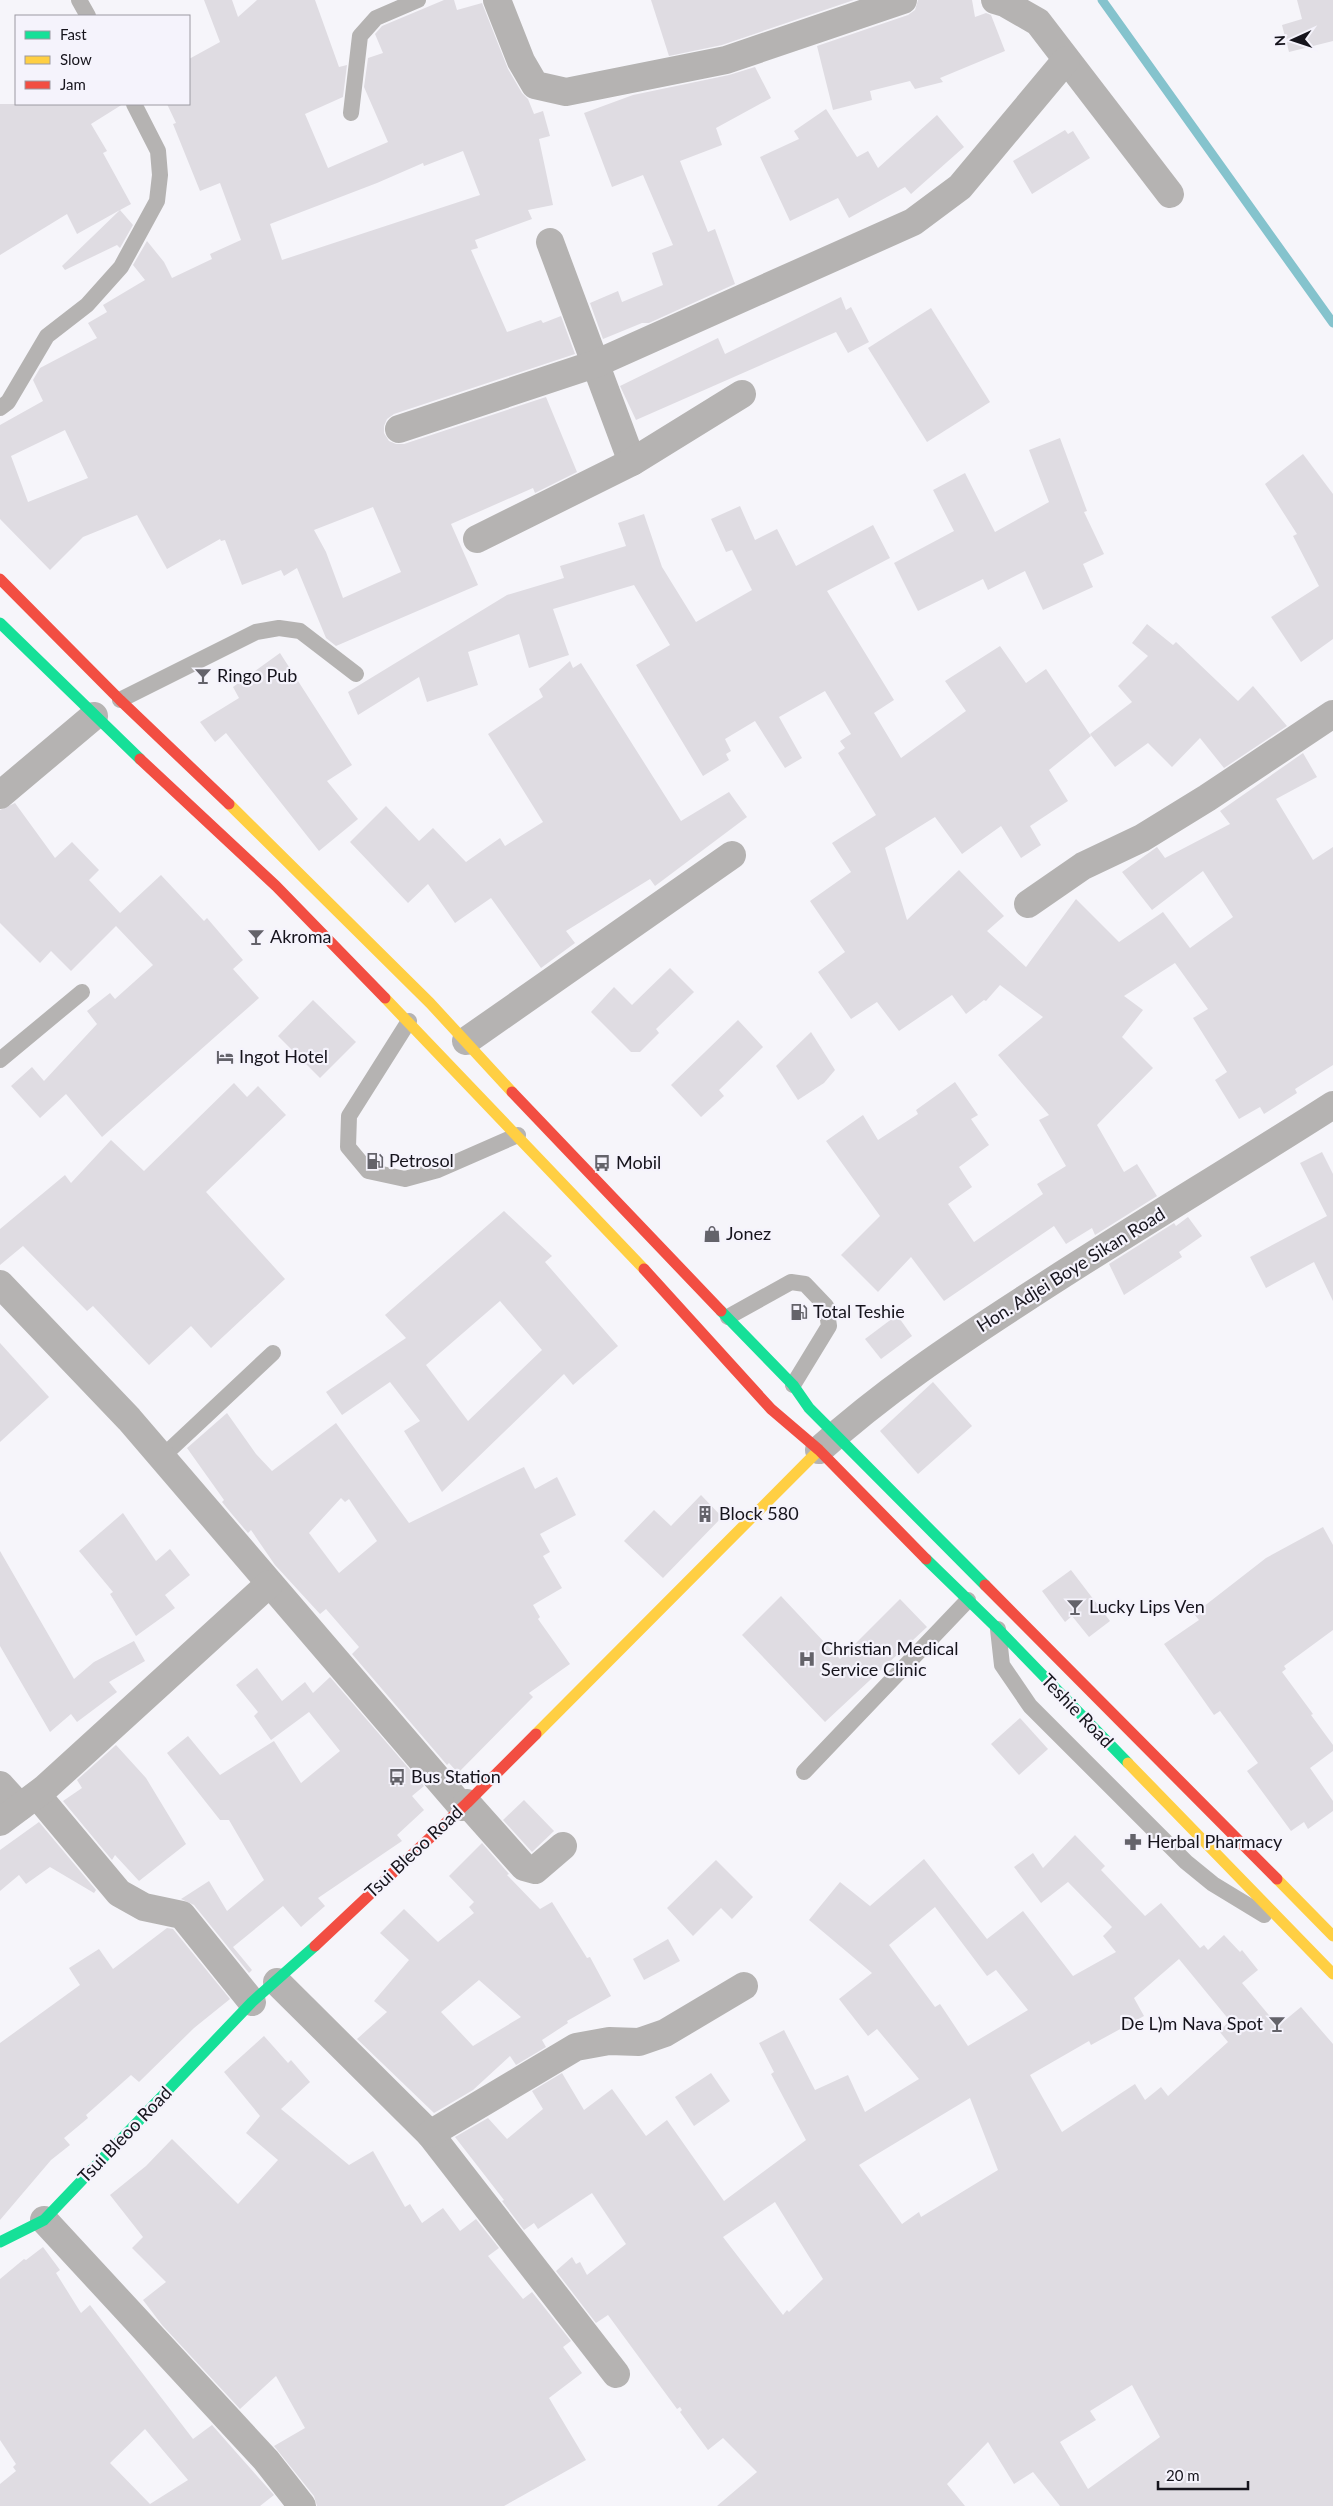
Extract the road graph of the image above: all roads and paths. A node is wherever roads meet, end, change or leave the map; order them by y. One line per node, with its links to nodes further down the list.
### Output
1 (79, 0): 6 (lane)
2 (418, 0): 9 (lane)
3 (498, 0): 4 (street)
4 (903, 0)
5 (995, 0): 7 (street)
6 (87, 15)
7 (1066, 60): 10 (street); 12 (street)
8 (135, 105): 14 (lane)
9 (351, 113)
10 (1170, 194)
11 (550, 242): 12 (street)
12 (595, 364): 15 (street); 16 (street)
13 (742, 394): 16 (street)
14 (0, 408)
15 (399, 429)
16 (632, 462): 17 (street)
17 (477, 539)
18 (0, 579): 21 (main road)
19 (0, 623): 23 (main road)
20 (356, 674): 21 (lane)
21 (120, 700): 29 (main road)
22 (1333, 714): 26 (street)
23 (94, 716): 24 (street); 28 (main road)
24 (0, 796)
25 (732, 856): 29 (street)
26 (1028, 904)
27 (82, 992): 30 (lane)
28 (409, 1021): 32 (main road); 32 (lane)
29 (466, 1041): 34 (main road)
30 (0, 1060)
31 (1333, 1104): 37 (street, Hon. Adjei Boye Sikan Road)
32 (518, 1135): 37 (main road)
33 (0, 1284): 38 (street)
34 (728, 1317): 36 (main road); 36 (lane)
35 (274, 1353): 38 (lane)
36 (793, 1385): 37 (main road)
37 (828, 1442): 40 (main road, Teshie Road); 44 (main road, Tsui Bleoo Road); 48 (main road, Teshie Road)
38 (162, 1458): 39 (street)
39 (269, 1584): 44 (street); 45 (street)
40 (968, 1600): 41 (main road, Teshie Road); 42 (lane)
41 (997, 1628): 47 (main road, Teshie Road); 47 (lane)
42 (804, 1772)
43 (0, 1785): 45 (street)
44 (465, 1805): 46 (street); 50 (main road, Tsui Bleoo Road)
45 (19, 1808): 52 (street)
46 (563, 1846)
47 (1289, 1930): 49 (main road, Teshie Road)
48 (1333, 1936)
49 (1333, 1974)
50 (277, 1982): 52 (main road, Tsui Bleoo Road); 53 (street)
51 (744, 1986): 53 (street)
52 (252, 2002): 54 (main road, Tsui Bleoo Road)
53 (430, 2134): 56 (street)
54 (44, 2220): 55 (main road, Tsui Bleoo Road); 57 (street)
55 (0, 2242)
56 (616, 2374)
57 (302, 2506)

